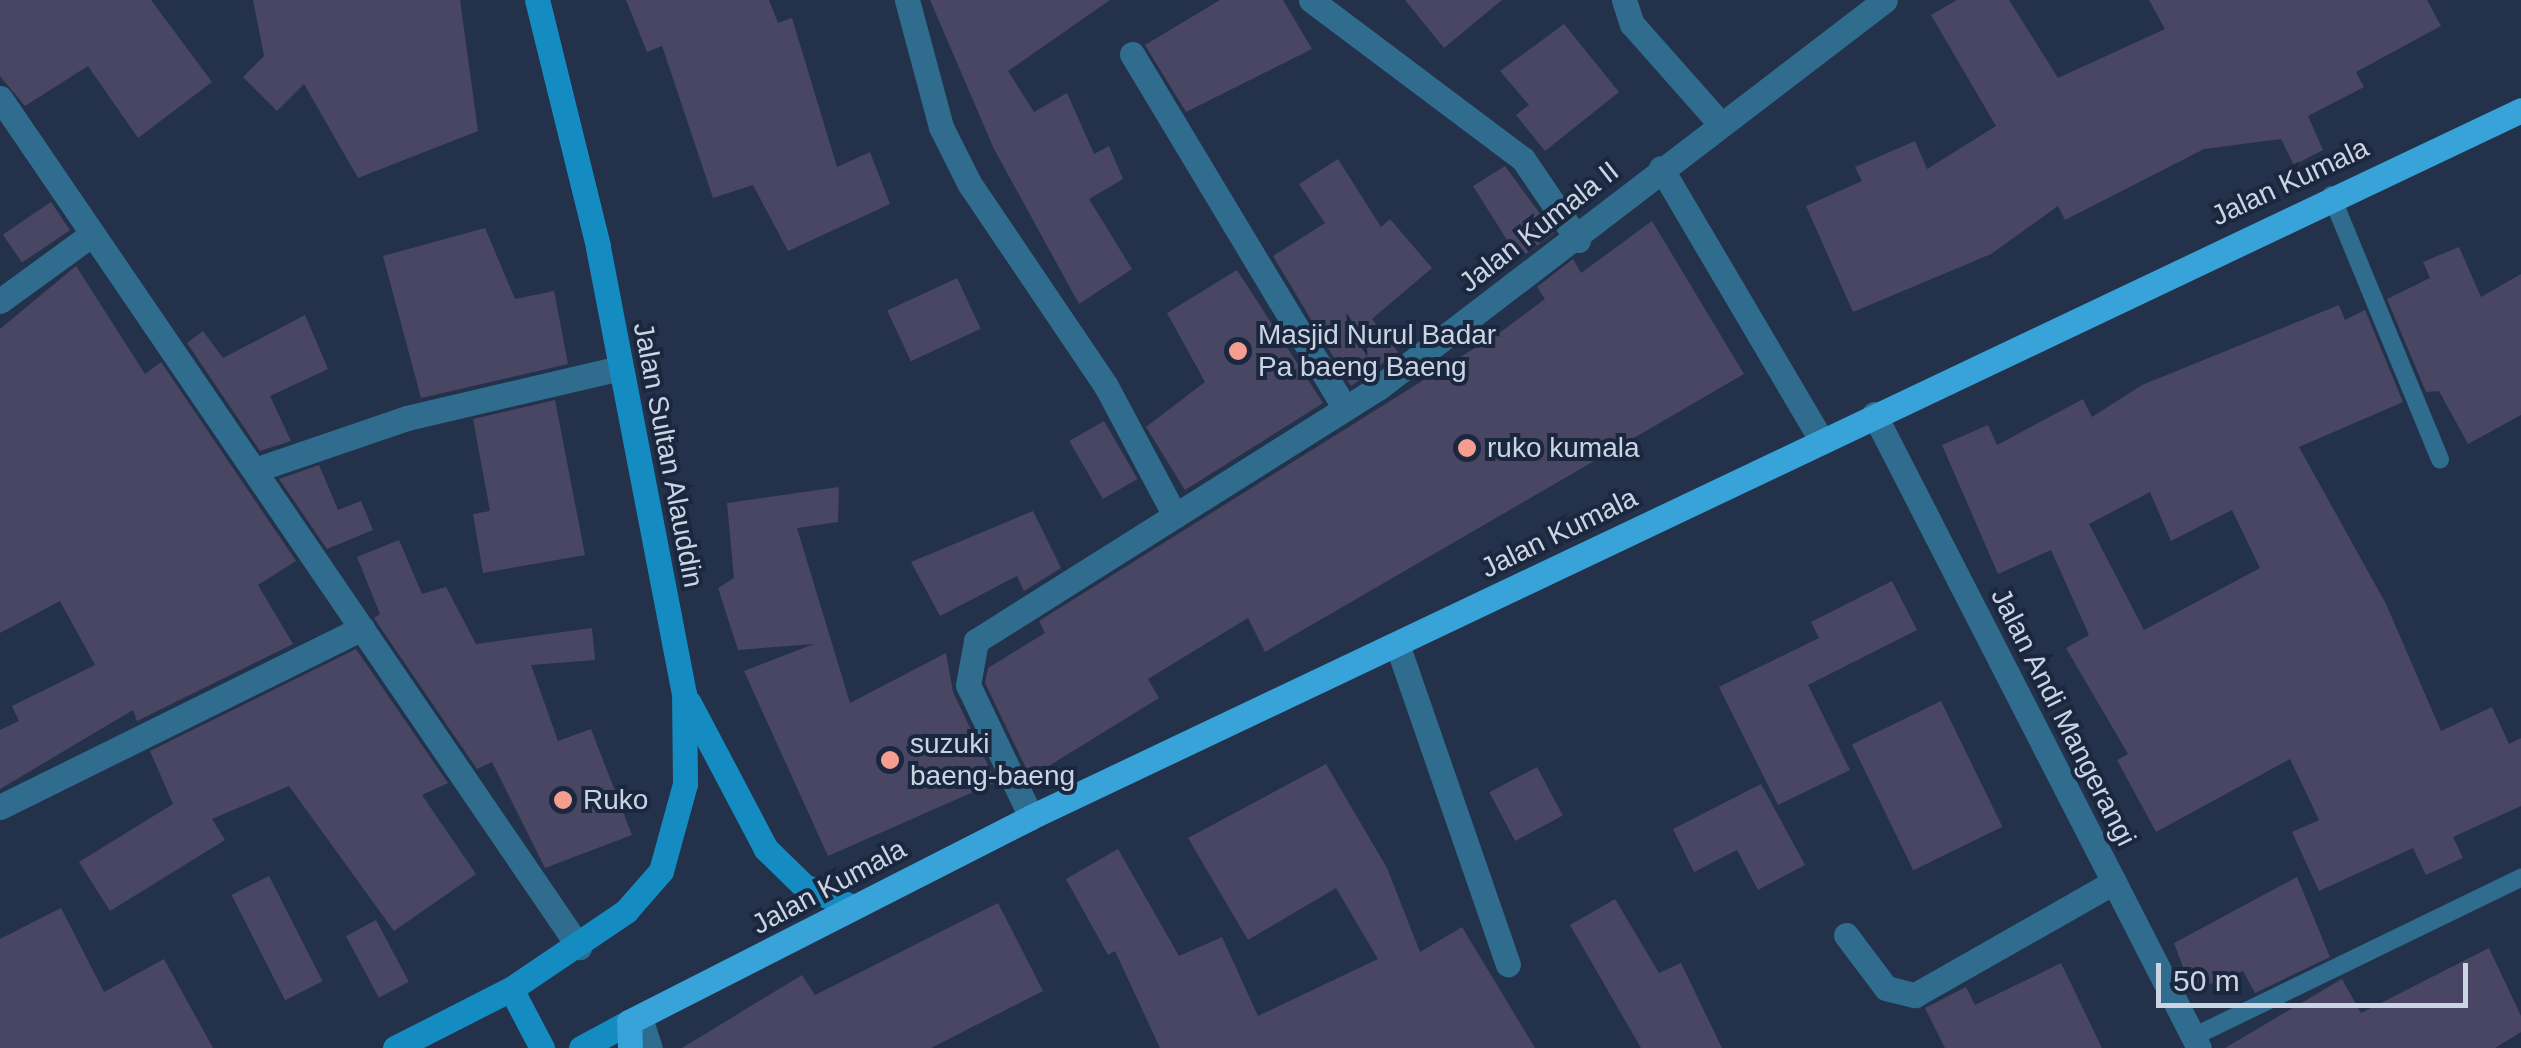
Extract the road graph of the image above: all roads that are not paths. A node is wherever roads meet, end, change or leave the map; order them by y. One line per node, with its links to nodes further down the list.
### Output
1 (538, 0): 15 (main road, Jalan Sultan Alauddin)
2 (908, 0): 21 (street)
3 (1311, 0): 13 (street)
4 (1624, 0): 9 (street)
5 (1884, 0): 9 (street, Jalan Kumala II)
6 (1132, 54): 16 (street)
7 (0, 98): 12 (street)
8 (2521, 110): 11 (main road, Jalan Kumala)
9 (1717, 120): 10 (street, Jalan Kumala II)
10 (1660, 168): 13 (street, Jalan Kumala II); 18 (street)
11 (2331, 194): 17 (main road, Jalan Kumala); 19 (lane)
12 (91, 235): 14 (street); 20 (street)
13 (1578, 240): 16 (street, Jalan Kumala II)
14 (0, 301)
15 (620, 368): 20 (street); 24 (main road, Jalan Sultan Alauddin)
16 (1345, 408): 21 (street, Jalan Kumala II)
17 (1874, 414): 18 (main road, Jalan Kumala); 28 (street, Jalan Andi Mangerangi)
18 (1822, 440): 23 (main road, Jalan Kumala)
19 (2440, 459)
20 (255, 470): 22 (street)
21 (1175, 516): 26 (street, Jalan Kumala II)
22 (362, 628): 25 (street); 31 (street)
23 (1397, 644): 26 (main road, Jalan Kumala); 32 (street)
24 (684, 694): 29 (main road); 31 (main road, Jalan Sultan Alauddin)
25 (0, 807)
26 (1032, 817): 29 (main road, Jalan Kumala)
27 (2521, 878): 35 (lane)
28 (2114, 882): 30 (street); 35 (street, Jalan Andi Mangerangi)
29 (854, 907): 34 (main road, Jalan Kumala)
30 (1846, 936)
31 (579, 947): 33 (main road, Jalan Sultan Alauddin)
32 (1508, 964)
33 (512, 989): 36 (main road, Jalan Sultan Alauddin); 37 (main road)
34 (633, 1029): 38 (main road); 39 (street)
35 (2196, 1042)
36 (395, 1048)
37 (542, 1048)
38 (581, 1048)
39 (650, 1048)

